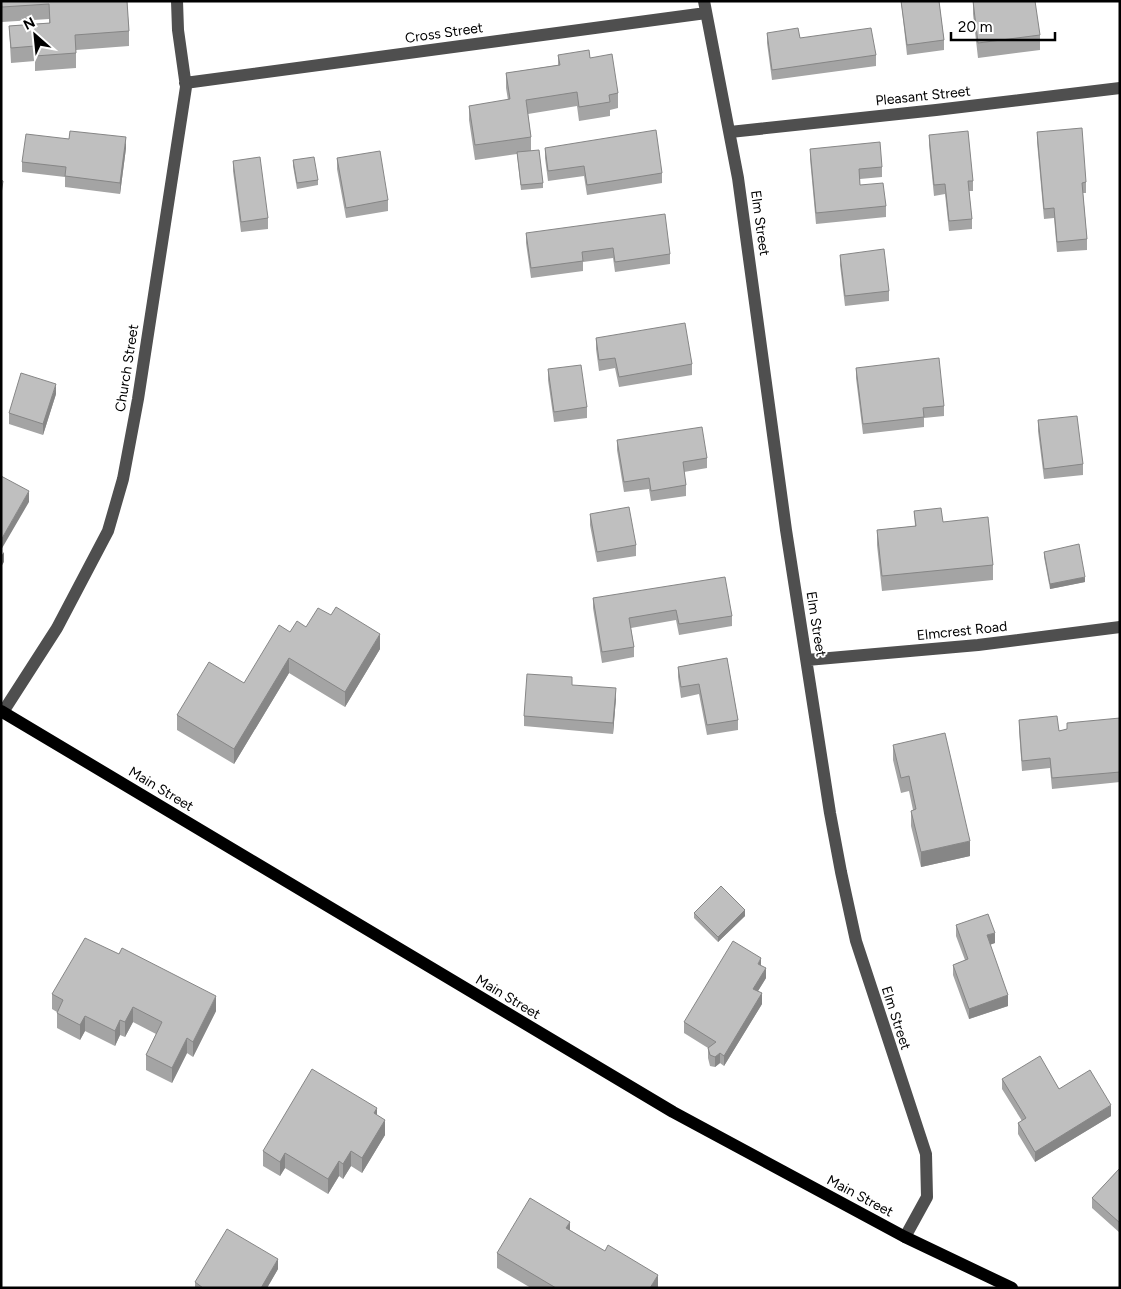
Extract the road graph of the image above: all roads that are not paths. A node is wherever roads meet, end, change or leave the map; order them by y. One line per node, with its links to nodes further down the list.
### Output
1 (177, 1): 3 (street, Church Street)
2 (705, 7): 3 (street, Cross Street); 5 (street, Elm Street)
3 (186, 83): 8 (street, Church Street)
4 (1120, 88): 5 (street, Pleasant Street)
5 (730, 132): 7 (street, Elm Street)
6 (1120, 627): 7 (street, Elmcrest Road)
7 (806, 660): 9 (street, Elm Street)
8 (2, 711): 9 (main road, Main Street)
9 (905, 1237): 10 (main road, Main Street)
10 (1012, 1288)

